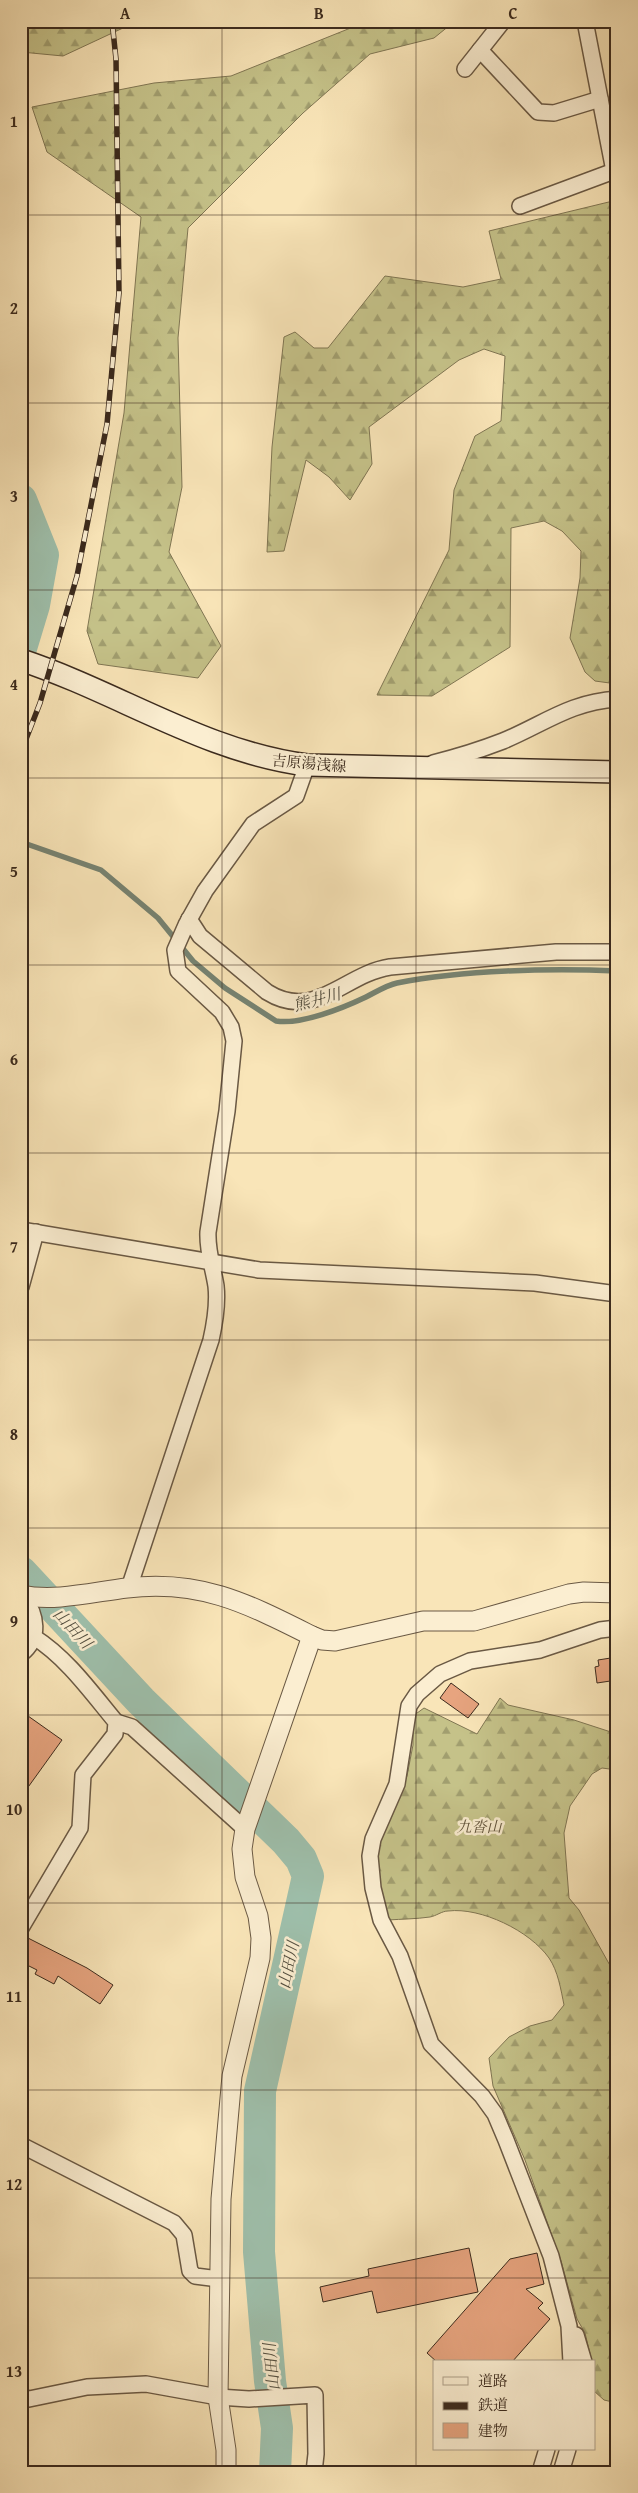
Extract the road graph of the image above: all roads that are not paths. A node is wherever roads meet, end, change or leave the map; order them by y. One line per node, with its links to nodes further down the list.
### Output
1 (503, 21): 3 (street)
2 (585, 21): 5 (street)
3 (480, 50): 4 (street); 5 (street)
4 (465, 69)
5 (600, 99): 6 (street)
6 (520, 206)
7 (21, 660): 9 (main road, 吉原湯浅線)
8 (617, 699): 10 (street)
9 (306, 765): 10 (main road, 吉原湯浅線); 12 (street)
10 (416, 768): 11 (main road, 吉原湯浅線)
11 (617, 772)
12 (189, 919): 13 (street); 15 (street)
13 (617, 952)
14 (29, 1231): 15 (street); 16 (street)
15 (210, 1263): 17 (street); 18 (street)
16 (21, 1287)
17 (617, 1294)
18 (128, 1588): 20 (street); 22 (street)
19 (617, 1593): 22 (street)
20 (22, 1596): 23 (street)
21 (617, 1628): 30 (street)
22 (312, 1636): 26 (street)
23 (34, 1637): 24 (street); 25 (street)
24 (21, 1654)
25 (116, 1722): 26 (street); 27 (street)
26 (245, 1829): 29 (street)
27 (21, 1928)
28 (21, 2145): 29 (street)
29 (218, 2279): 34 (street)
30 (567, 2317): 31 (street); 32 (street)
31 (571, 2360)
32 (584, 2360)
33 (21, 2397): 34 (street)
34 (218, 2397): 37 (street); 38 (street)
35 (547, 2450): 39 (street)
36 (568, 2450): 40 (street)
37 (226, 2472)
38 (314, 2472)
39 (540, 2472)
40 (561, 2472)

